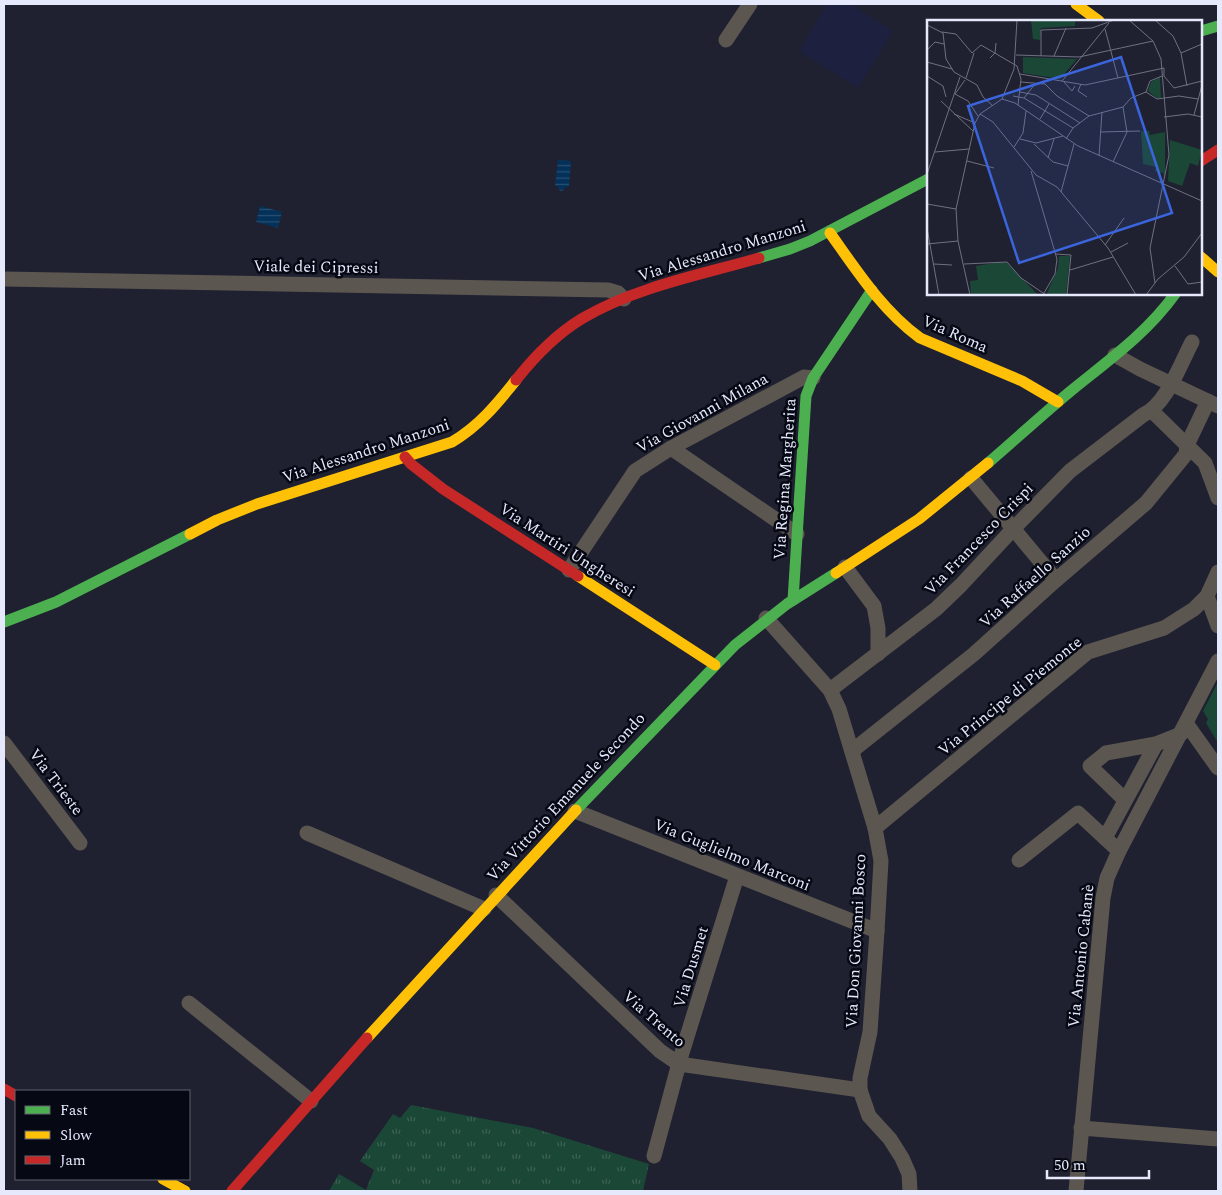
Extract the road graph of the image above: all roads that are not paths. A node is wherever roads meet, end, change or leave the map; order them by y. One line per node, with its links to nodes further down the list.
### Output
1 (750, 4): 4 (street)
2 (1218, 26): 3 (street)
3 (1202, 31)
4 (726, 40)
5 (1218, 150): 6 (street)
6 (1202, 160)
7 (927, 180): 8 (street, Via Alessandro Manzoni)
8 (830, 233): 12 (street, Via Roma); 14 (street, Via Alessandro Manzoni)
9 (1202, 258): 10 (street)
10 (1218, 272)
11 (4, 279): 14 (street, Viale dei Cipressi)
12 (872, 290): 17 (street, Via Regina Margherita); 19 (street, Via Roma)
13 (1175, 295): 16 (street)
14 (624, 299): 24 (street, Via Alessandro Manzoni)
15 (1192, 342): 18 (street)
16 (1115, 355): 18 (street); 19 (street, Via Vittorio Emanuele Secondo)
17 (812, 378): 23 (street, Via Giovanni Milana); 28 (street, Via Regina Margherita)
18 (1170, 383): 20 (street); 21 (street)
19 (1058, 402): 25 (street, Via Vittorio Emanuele Secondo)
20 (1213, 403): 22 (street, Via Raffaello Sanzio)
21 (1152, 411): 22 (street); 27 (street, Via Francesco Crispi)
22 (1187, 445): 26 (street); 32 (street, Via Raffaello Sanzio)
23 (672, 448): 28 (street); 30 (street, Via Giovanni Milana)
24 (405, 457): 30 (street, Via Martiri Ungheresi); 36 (street, Via Alessandro Manzoni)
25 (971, 478): 27 (street); 29 (street, Via Vittorio Emanuele Secondo)
26 (1218, 498)
27 (1012, 529): 32 (street); 38 (street, Via Francesco Crispi)
28 (797, 534): 34 (street, Via Regina Margherita)
29 (845, 567): 34 (street, Via Vittorio Emanuele Secondo); 38 (street)
30 (570, 570): 40 (street, Via Martiri Ungheresi)
31 (1218, 572): 33 (street, Via Principe di Piemonte)
32 (1056, 580): 45 (street, Via Raffaello Sanzio)
33 (1207, 596): 37 (street); 49 (street, Via Principe di Piemonte)
34 (793, 600): 35 (street, Via Vittorio Emanuele Secondo)
35 (766, 618): 40 (street, Via Vittorio Emanuele Secondo); 41 (street, Via Don Giovanni Bosco)
36 (4, 622)
37 (1218, 626)
38 (878, 654): 41 (street, Via Francesco Crispi)
39 (1218, 662): 42 (street, Via Antonio Cabanè)
40 (715, 665): 48 (street, Via Vittorio Emanuele Secondo)
41 (830, 690): 45 (street, Via Don Giovanni Bosco)
42 (1183, 728): 44 (street); 46 (street); 53 (street, Via Antonio Cabanè)
43 (4, 743): 52 (street, Via Trieste)
44 (1156, 744): 47 (street); 47 (street)
45 (852, 751): 49 (street, Via Don Giovanni Bosco)
46 (1218, 768)
47 (1125, 800): 51 (street)
48 (575, 811): 55 (street, Via Guglielmo Marconi); 56 (street, Via Vittorio Emanuele Secondo)
49 (875, 828): 58 (street, Via Don Giovanni Bosco)
50 (307, 833): 57 (street)
51 (1105, 838): 53 (street); 54 (street)
52 (80, 843)
53 (1119, 851): 65 (street, Via Antonio Cabanè)
54 (1019, 860)
55 (738, 876): 58 (street, Via Guglielmo Marconi); 60 (street, Via Dusmet)
56 (496, 895): 57 (street, Via Vittorio Emanuele Secondo); 60 (street, Via Trento)
57 (484, 909): 64 (street, Via Vittorio Emanuele Secondo)
58 (877, 930): 62 (street, Via Don Giovanni Bosco)
59 (189, 1003): 64 (street)
60 (679, 1064): 62 (street, Via Trento); 67 (street, Via Dusmet)
61 (4, 1089): 63 (street)
62 (860, 1090): 71 (street, Via Don Giovanni Bosco)
63 (15, 1095)
64 (311, 1101): 70 (street, Via Vittorio Emanuele Secondo)
65 (1081, 1128): 66 (street); 72 (street, Via Antonio Cabanè)
66 (1218, 1139)
67 (654, 1156)
68 (165, 1180): 69 (street)
69 (185, 1191)
70 (232, 1191)
71 (910, 1191)
72 (1076, 1191)

